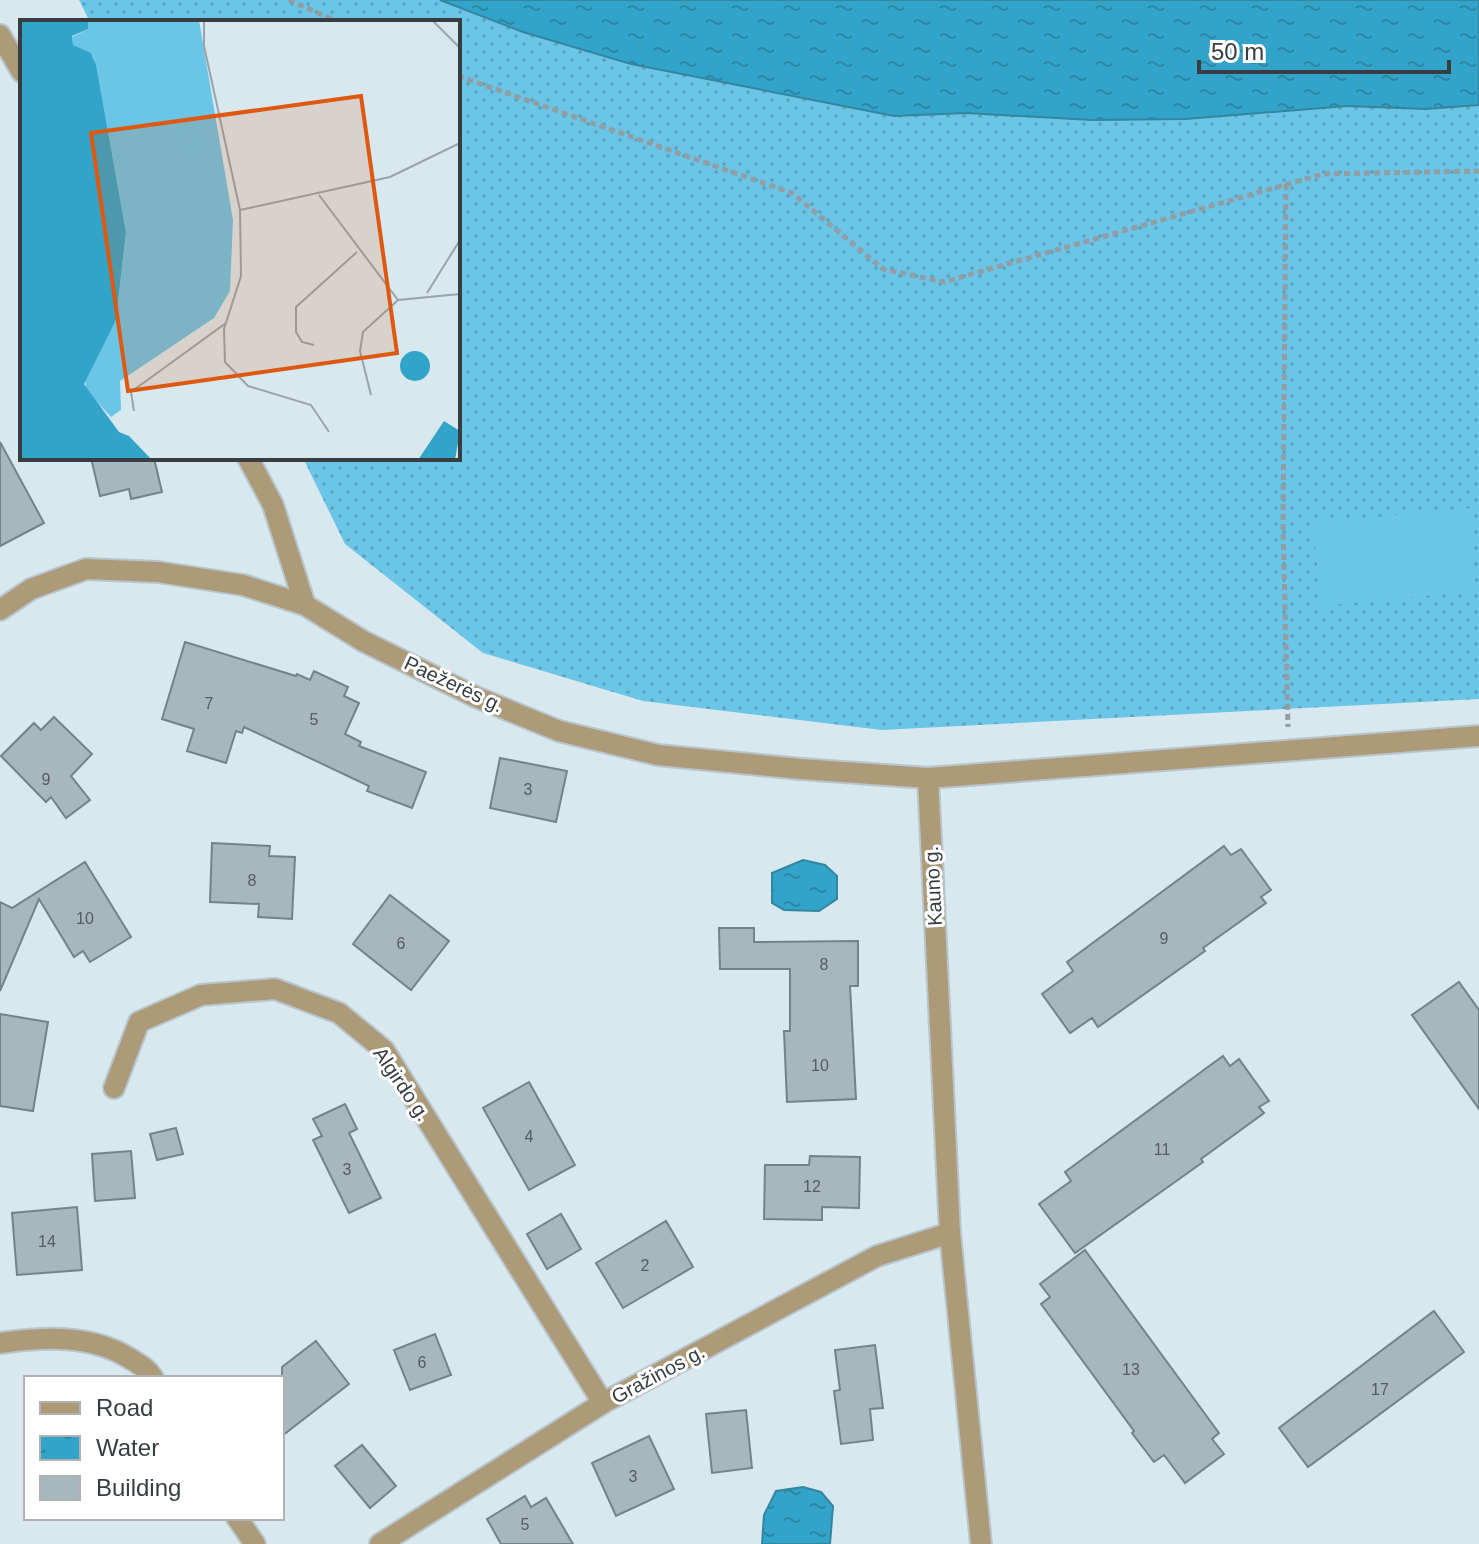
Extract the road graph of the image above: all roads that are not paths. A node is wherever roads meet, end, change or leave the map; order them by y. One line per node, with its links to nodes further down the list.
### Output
1 (0, 35): 2 (street)
2 (20, 69)
3 (249, 460): 4 (street)
4 (305, 605): 5 (street, Paežerės g.); 7 (street, Paežerės g.)
5 (0, 610)
6 (1479, 736): 7 (street)
7 (928, 778): 9 (street, Kauno g.)
8 (114, 1088): 12 (street, Algirdo g.)
9 (950, 1233): 12 (street, Gražinos g.); 16 (street, Kauno g.)
10 (0, 1343): 11 (street)
11 (152, 1376)
12 (603, 1403): 15 (street, Gražinos g.)
13 (238, 1520): 14 (street)
14 (255, 1544)
15 (380, 1544)
16 (981, 1544)

